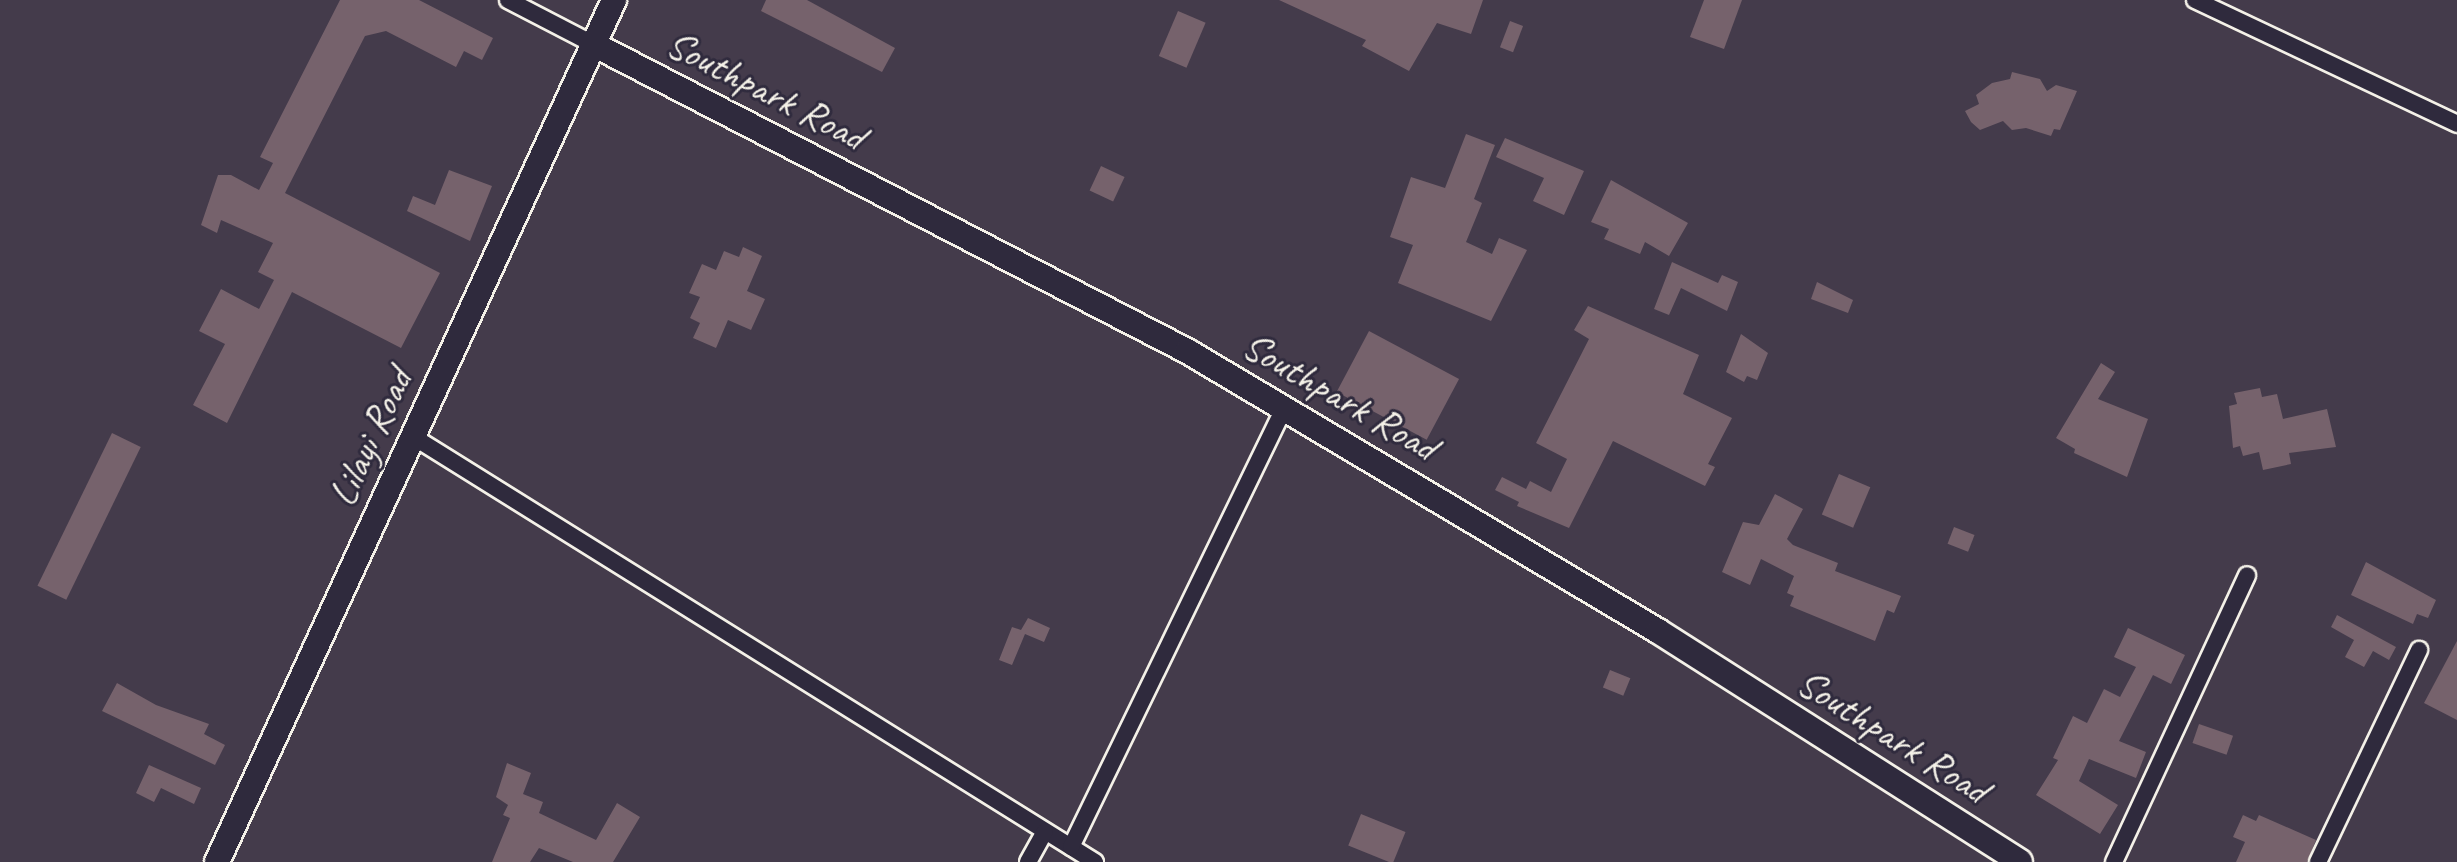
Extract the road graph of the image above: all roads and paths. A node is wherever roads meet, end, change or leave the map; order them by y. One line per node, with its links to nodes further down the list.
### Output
1 (508, 0): 4 (street)
2 (614, 0): 4 (street, Lilayi Road)
3 (2195, 0): 5 (street)
4 (593, 44): 6 (street, Southpark Road); 7 (street, Lilayi Road)
5 (2457, 124)
6 (1284, 408): 11 (street); 15 (street, Southpark Road)
7 (412, 436): 10 (street); 12 (street, Lilayi Road)
8 (2247, 575): 16 (street)
9 (2419, 650): 17 (street)
10 (1045, 831): 11 (street); 13 (street)
11 (1071, 847): 14 (street)
12 (217, 862)
13 (1028, 862)
14 (1095, 862)
15 (2020, 862)
16 (2114, 862)
17 (2318, 862)

